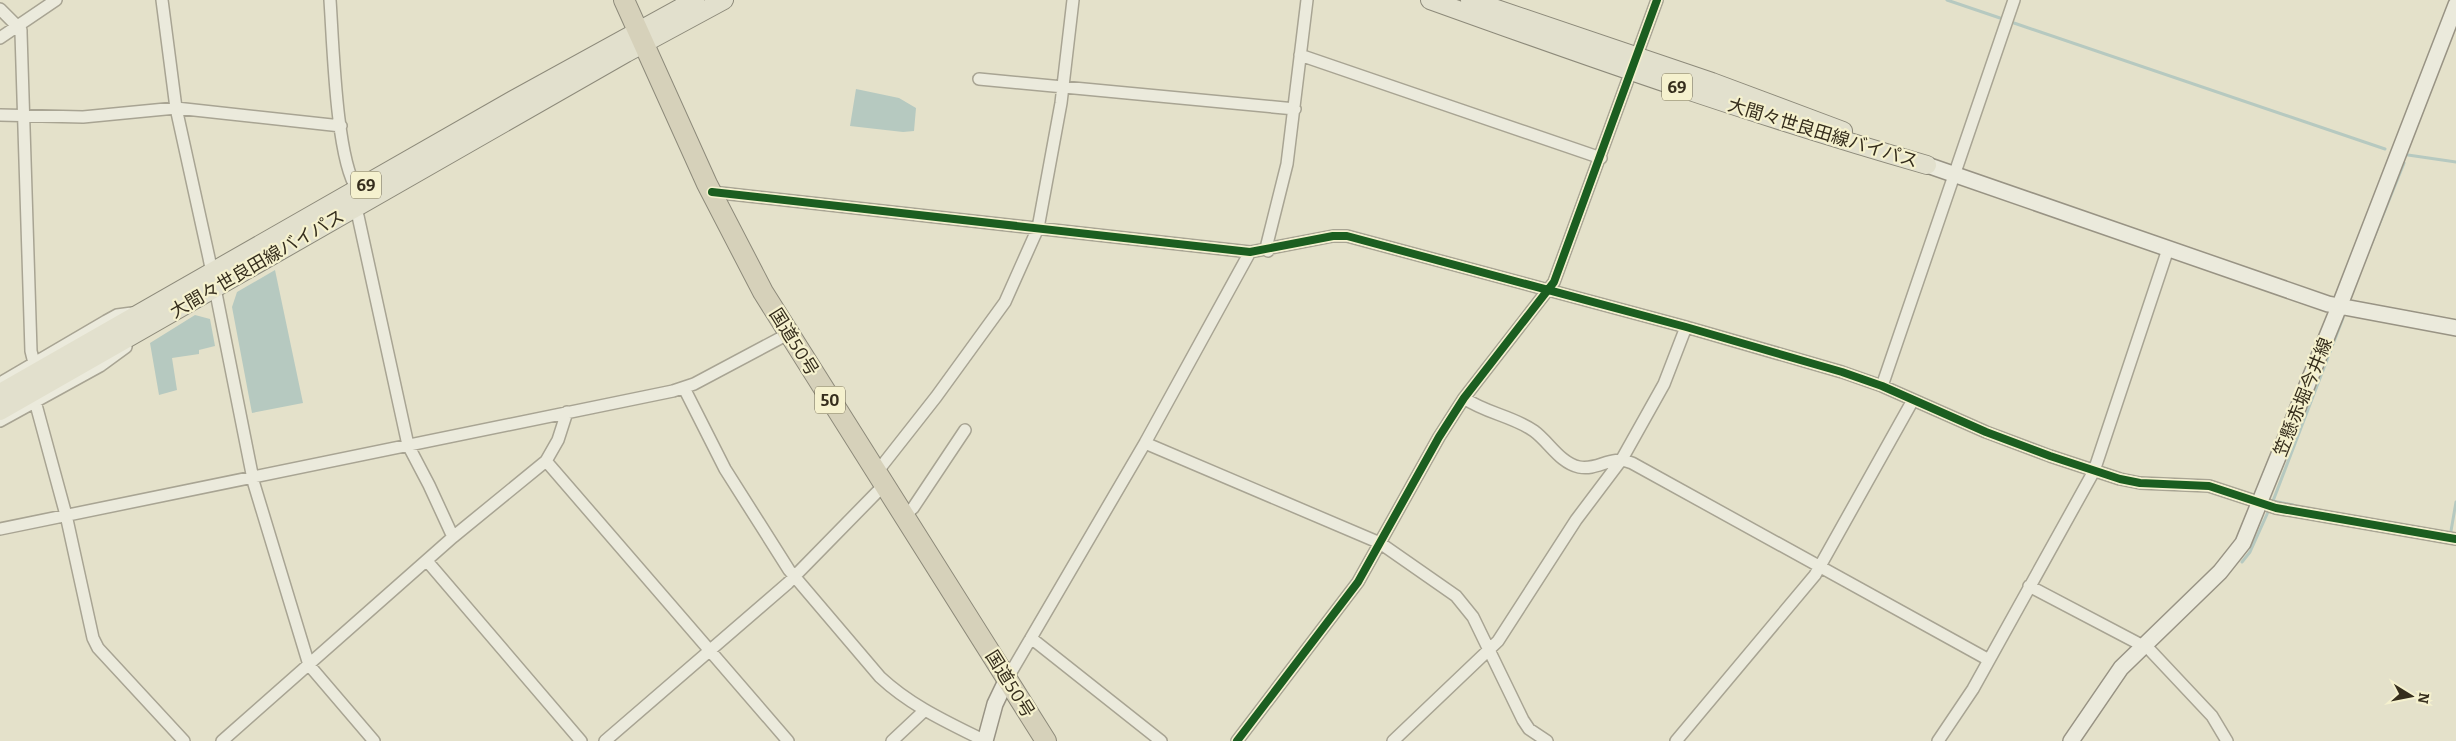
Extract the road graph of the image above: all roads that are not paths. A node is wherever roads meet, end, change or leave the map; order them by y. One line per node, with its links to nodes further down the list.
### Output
1 (56, 0): 15 (street)
2 (162, 0): 22 (street)
3 (330, 0): 26 (street)
4 (624, 0): 16 (highway, 国道50号 / 50)
5 (695, 0): 16 (main road, 大間々世良田線バイパス / 69)
6 (724, 0): 16 (main road, 大間々世良田線バイパス / 69)
7 (1073, 0): 21 (street)
8 (1307, 0): 18 (street)
9 (1430, 0): 19 (main road, 大間々世良田線バイパス / 69)
10 (1470, 0): 19 (main road, 大間々世良田線バイパス / 69)
11 (1657, 0): 19 (street)
12 (2014, 0): 29 (street)
13 (0, 9): 15 (street)
14 (2455, 11): 39 (main road, 笠懸赤堀今井線)
15 (17, 26): 17 (street); 25 (street)
16 (640, 37): 30 (main road, 大間々世良田線バイパス / 69); 31 (highway, 国道50号 / 50); 32 (main road, 大間々世良田線バイパス / 69)
17 (0, 38)
18 (1300, 55): 23 (street); 27 (street)
19 (1634, 65): 27 (street); 28 (main road, 大間々世良田線バイパス / 69)
20 (979, 79): 21 (street)
21 (1063, 86): 23 (street); 33 (street)
22 (176, 108): 25 (street); 26 (street); 37 (street)
23 (1295, 110): 35 (street)
24 (0, 115): 25 (street)
25 (23, 116): 45 (street)
26 (341, 126): 30 (street)
27 (1601, 158): 38 (street)
28 (1927, 165): 29 (main road)
29 (1954, 176): 34 (main road); 47 (street)
30 (357, 189): 37 (main road, 大間々世良田線バイパス / 69)
31 (712, 192): 33 (street); 44 (highway, 国道50号 / 50)
32 (354, 209): 37 (main road, 大間々世良田線バイパス / 69); 58 (street)
33 (1038, 228): 36 (street); 63 (street)
34 (2168, 248): 39 (main road); 61 (street)
35 (1268, 251): 36 (street); 38 (street)
36 (1250, 252): 57 (street)
37 (213, 282): 40 (main road, 大間々世良田線バイパス / 69); 43 (main road, 大間々世良田線バイパス / 69); 62 (street)
38 (1549, 290): 41 (street); 50 (street)
39 (2339, 307): 42 (main road); 64 (main road, 笠懸赤堀今井線)
40 (142, 312): 45 (street); 49 (main road, 大間々世良田線バイパス / 69)
41 (1686, 327): 47 (street); 59 (street)
42 (2456, 328)
43 (139, 332): 52 (street); 53 (main road, 大間々世良田線バイパス / 69)
44 (788, 334): 48 (street); 63 (highway, 国道50号 / 50)
45 (34, 363): 46 (street)
46 (0, 383)
47 (1882, 386): 51 (street)
48 (684, 388): 54 (street); 73 (street)
49 (0, 393)
50 (1464, 398): 59 (street); 70 (street)
51 (1913, 400): 61 (street); 72 (street)
52 (35, 401): 55 (street); 65 (street)
53 (0, 411)
54 (567, 412): 58 (street); 60 (street)
55 (0, 422)
56 (965, 430): 66 (street)
57 (1146, 443): 70 (street); 75 (street)
58 (408, 445): 62 (street); 68 (street)
59 (1622, 459): 72 (street); 77 (street)
60 (546, 461): 68 (street); 78 (street)
61 (2094, 471): 64 (street); 74 (street)
62 (253, 476): 65 (street); 80 (street)
63 (880, 479): 66 (highway, 国道50号 / 50); 73 (street)
64 (2260, 504): 69 (street); 76 (main road, 笠懸赤堀今井線)
65 (66, 515): 67 (street); 83 (street)
66 (904, 516): 81 (highway, 国道50号 / 50)
67 (0, 529)
68 (453, 537): 71 (street)
69 (2456, 539)
70 (1380, 543): 77 (street); 93 (street)
71 (427, 561): 80 (street); 86 (street)
72 (1820, 567): 79 (street); 96 (street)
73 (794, 577): 78 (street); 82 (street)
74 (2029, 586): 76 (street); 79 (street)
75 (1030, 638): 81 (street); 92 (street)
76 (2143, 645): 98 (main road, 笠懸赤堀今井線); 99 (street)
77 (1490, 651): 94 (street); 95 (street)
78 (709, 652): 87 (street); 88 (street)
79 (1989, 660): 97 (street)
80 (309, 665): 84 (street); 85 (street)
81 (1007, 679): 90 (main road); 91 (highway, 国道50号 / 50)
82 (924, 711): 89 (street); 90 (street)
83 (184, 741)
84 (222, 741)
85 (374, 741)
86 (581, 741)
87 (605, 741)
88 (788, 741)
89 (892, 741)
90 (985, 741)
91 (1046, 741)
92 (1161, 741)
93 (1236, 741)
94 (1392, 741)
95 (1547, 741)
96 (1676, 741)
97 (1938, 741)
98 (2071, 741)
99 (2227, 741)

